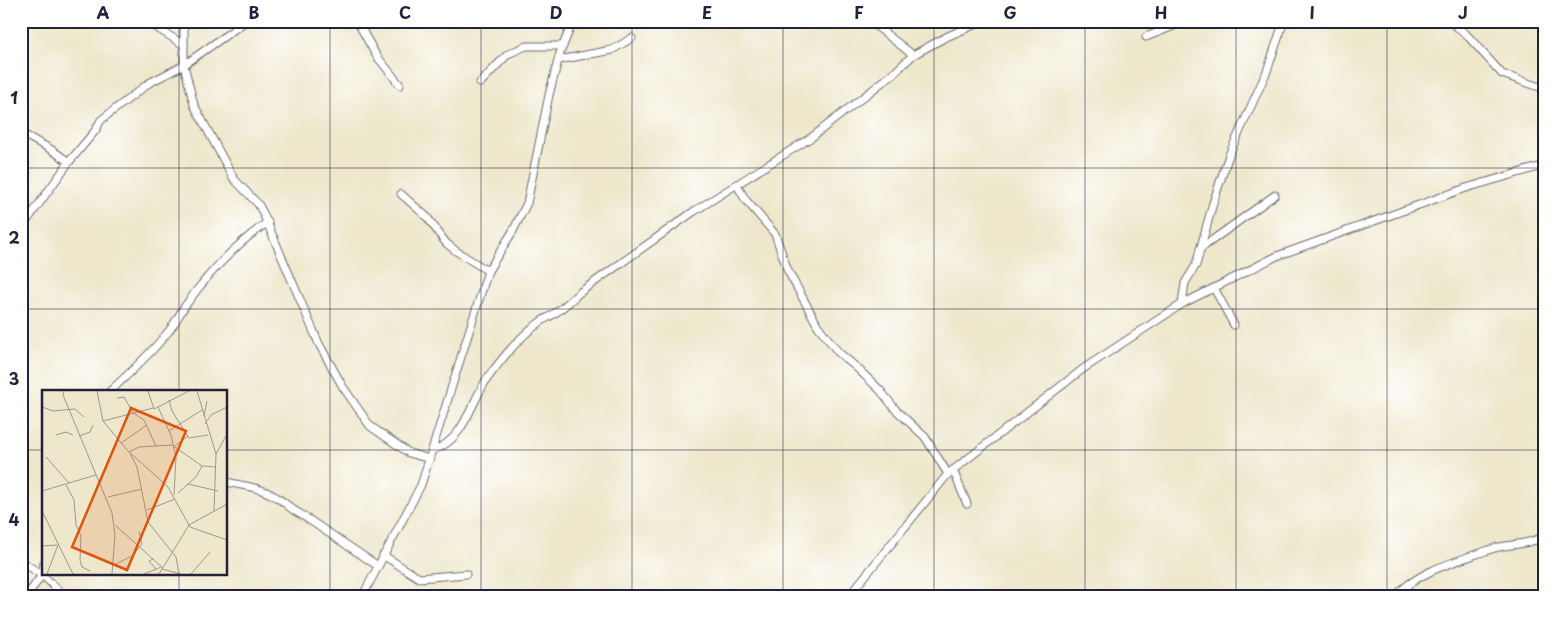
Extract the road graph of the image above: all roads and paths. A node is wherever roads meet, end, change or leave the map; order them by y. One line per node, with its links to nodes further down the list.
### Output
1 (146, 21): 13 (street)
2 (184, 21): 13 (street)
3 (246, 21): 17 (street)
4 (356, 21): 19 (street)
5 (573, 21): 14 (street)
6 (872, 21): 15 (street)
7 (983, 21): 15 (street)
8 (1186, 21): 11 (street)
9 (1284, 21): 29 (street)
10 (1449, 21): 20 (street)
11 (1146, 37)
12 (632, 38): 16 (street)
13 (184, 45): 17 (street)
14 (563, 46): 16 (street); 18 (street)
15 (913, 55): 24 (street)
16 (559, 60): 30 (street)
17 (184, 65): 22 (street); 27 (street)
18 (480, 84)
19 (400, 85)
20 (1545, 89)
21 (21, 133): 22 (street)
22 (68, 162): 28 (street)
23 (1545, 166): 31 (street)
24 (737, 185): 35 (street); 37 (street)
25 (401, 194): 30 (street)
26 (1275, 195): 29 (street)
27 (268, 222): 34 (street); 36 (street)
28 (21, 229)
29 (1200, 249): 32 (street)
30 (488, 271): 35 (street)
31 (1214, 288): 32 (street); 33 (street)
32 (1182, 304): 37 (street)
33 (1234, 325)
34 (111, 390)
35 (432, 450): 36 (street)
36 (430, 458): 41 (street)
37 (950, 472): 39 (street); 50 (street)
38 (228, 482): 43 (street)
39 (967, 504)
40 (1545, 536): 51 (street)
41 (383, 555): 43 (street); 44 (street)
42 (21, 562): 45 (street)
43 (378, 566): 49 (street)
44 (466, 574)
45 (42, 575): 47 (street)
46 (43, 576): 48 (street)
47 (26, 597)
48 (66, 597)
49 (362, 597)
50 (848, 597)
51 (1395, 597)

